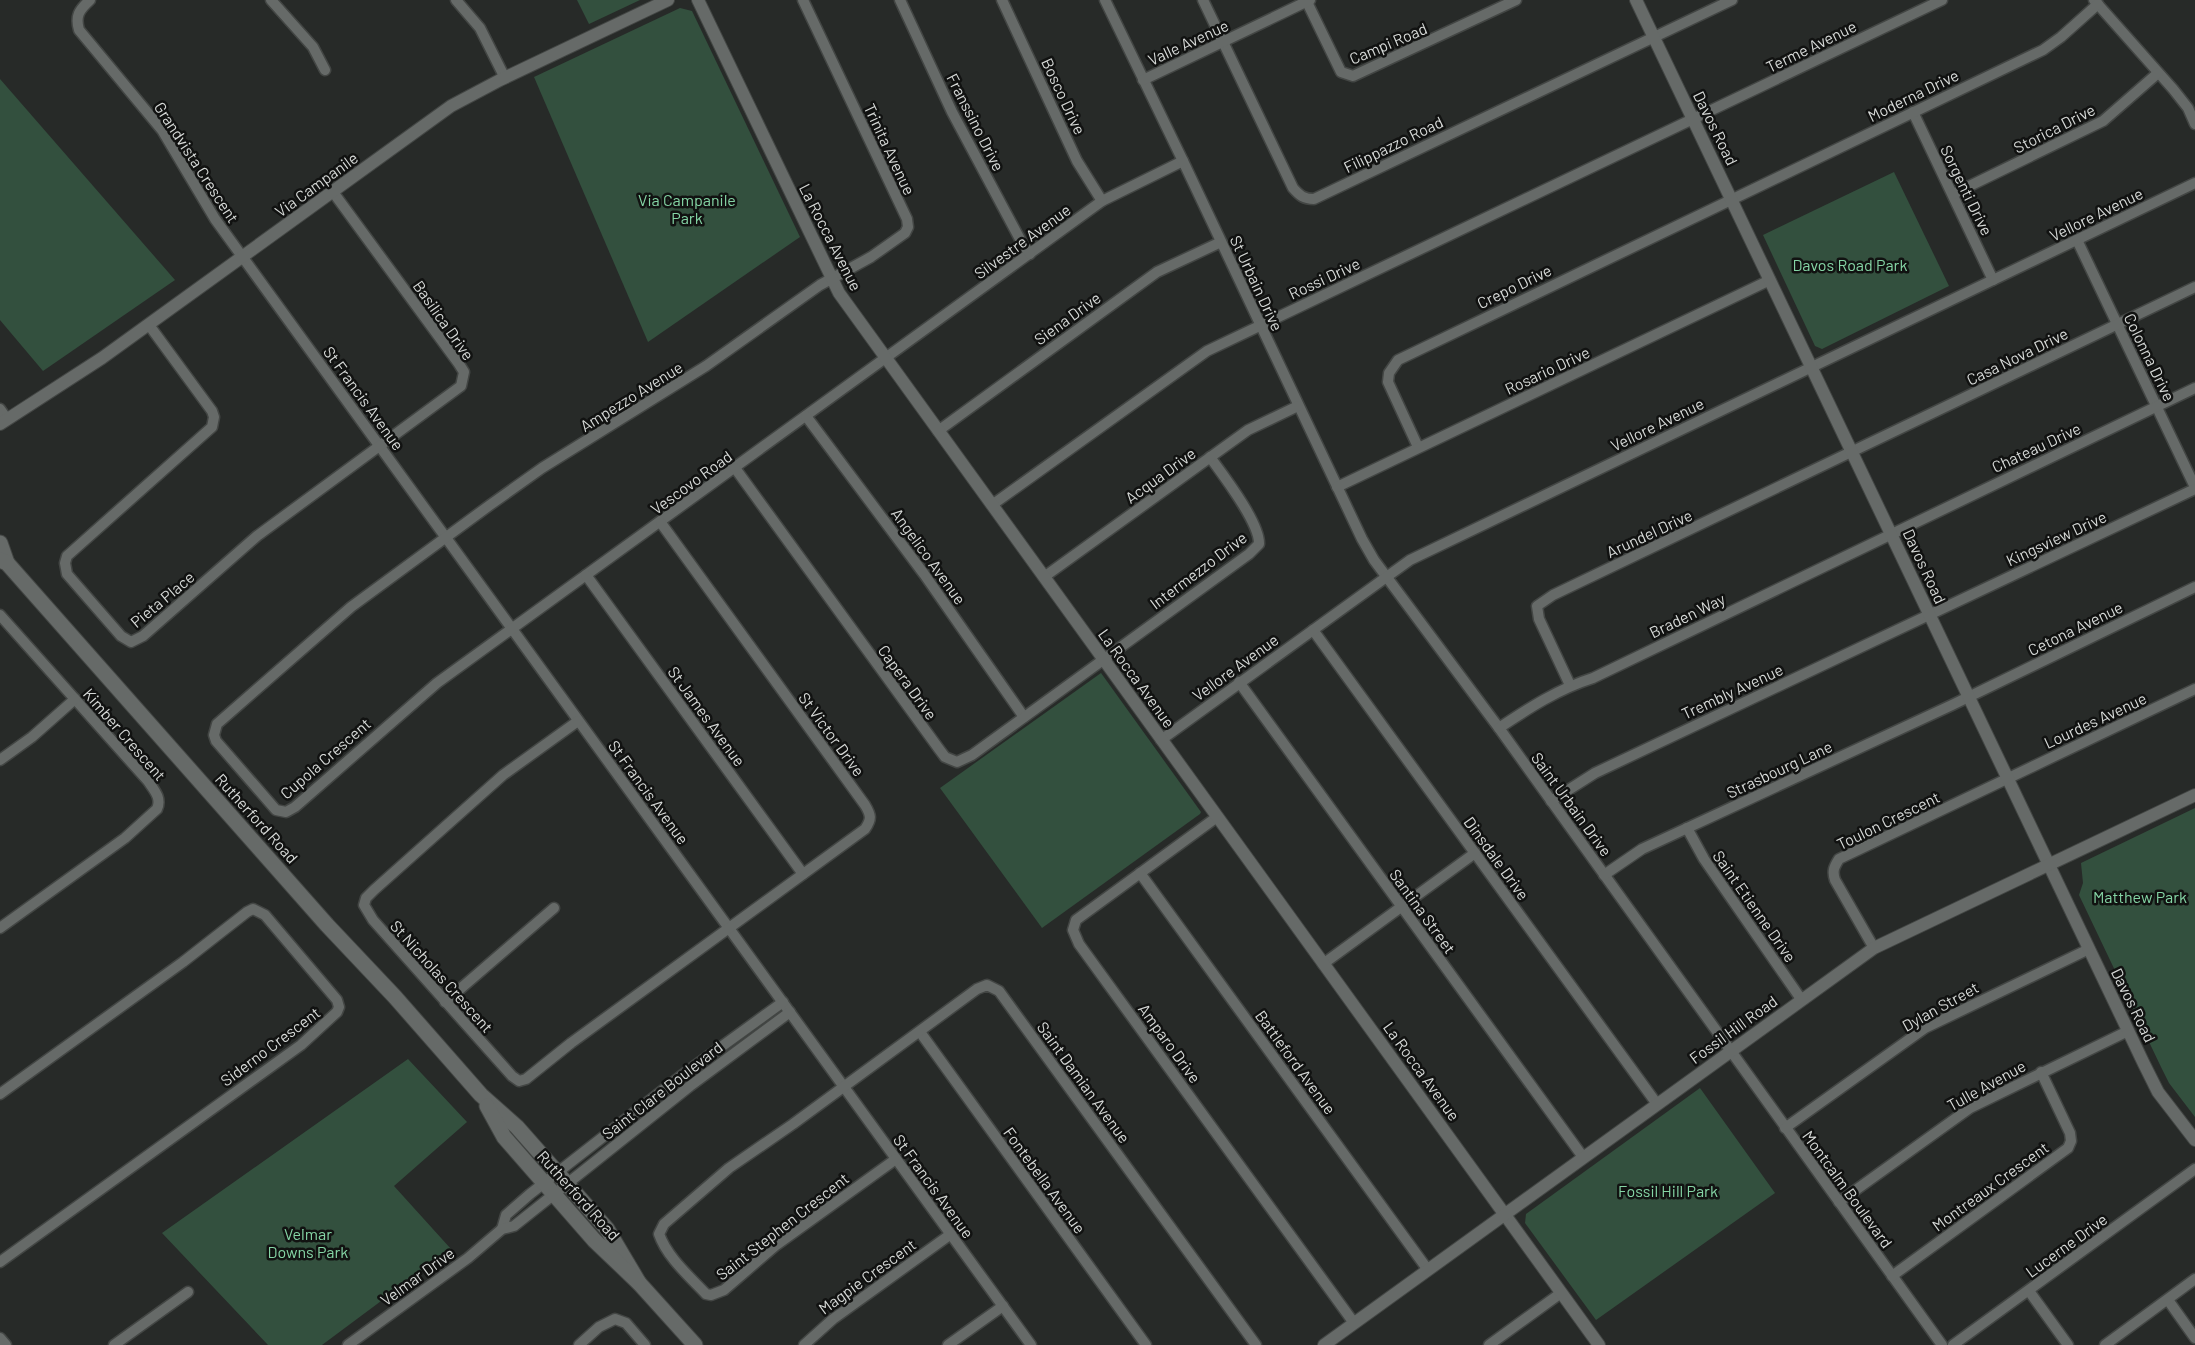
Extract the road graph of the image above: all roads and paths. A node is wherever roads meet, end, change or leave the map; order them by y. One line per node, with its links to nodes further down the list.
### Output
1 (90, 0): 35 (street, Grandvista Crescent)
2 (271, 0): 19 (street)
3 (456, 0): 21 (street)
4 (668, 0): 21 (street, Via Campanile)
5 (698, 0): 36 (street, La Rocca Avenue)
6 (803, 0): 36 (street, Trinita Avenue)
7 (900, 0): 34 (street, Franssino Drive)
8 (1002, 0): 31 (street, Bosco Drive)
9 (1105, 0): 22 (street, St Urbain Drive)
10 (1203, 0): 18 (street)
11 (1516, 0): 15 (street, Campi Road)
12 (1636, 0): 17 (street, Davos Road)
13 (1731, 0): 17 (street)
14 (1942, 0): 24 (street, Terme Avenue)
15 (1308, 1): 18 (street, Valle Avenue)
16 (2096, 2): 20 (street); 23 (street, Moderna Drive)
17 (1654, 37): 18 (street, Filippazzo Road); 24 (street, Davos Road)
18 (1223, 42): 22 (street, Valle Avenue)
19 (325, 70)
20 (2158, 72): 25 (street); 29 (street, Storica Drive)
21 (505, 78): 28 (street, Via Campanile)
22 (1143, 80): 26 (street, St Urbain Drive)
23 (1913, 112): 29 (street, Sorgenti Drive); 30 (street, Moderna Drive)
24 (1693, 119): 30 (street, Davos Road); 42 (street, Rossi Drive)
25 (2195, 124)
26 (1184, 161): 31 (street, Silvestre Avenue); 33 (street, St Urbain Drive)
27 (2195, 183): 32 (street, Vellore Avenue)
28 (333, 192): 35 (street, Via Campanile); 51 (street, Basilica Drive)
29 (1953, 194): 38 (street, Sorgenti Drive)
30 (1731, 199): 37 (street, Davos Road); 52 (street, Crepo Drive)
31 (1102, 201): 34 (street, Silvestre Avenue)
32 (2077, 240): 38 (street, Vellore Avenue); 40 (street, Colonna Drive)
33 (1221, 242): 42 (street, St Urbain Drive); 50 (street, Siena Drive)
34 (1030, 254): 43 (street, Silvestre Avenue)
35 (243, 257): 41 (street, Via Campanile); 51 (street, St Francis Avenue)
36 (831, 279): 43 (street, La Rocca Avenue); 61 (street, Ampezzo Avenue)
37 (1770, 280): 44 (street, Davos Road); 52 (street, Rosario Drive)
38 (1994, 280): 44 (street, Vellore Avenue)
39 (2195, 287): 40 (street, Casa Nova Drive)
40 (2118, 324): 47 (street, Colonna Drive); 53 (street, Casa Nova Drive)
41 (149, 325): 49 (street, Via Campanile); 51 (street, Pieta Place)
42 (1260, 325): 46 (street, St Urbain Drive); 58 (street, Rossi Drive)
43 (886, 359): 48 (street, Vescovo Road); 50 (street, La Rocca Avenue)
44 (1811, 367): 53 (street, Davos Road); 65 (street, Vellore Avenue)
45 (2195, 388): 47 (street, Chateau Drive)
46 (1298, 406): 54 (street, Acqua Drive); 56 (street, St Urbain Drive)
47 (2157, 406): 57 (street, Colonna Drive); 60 (street, Chateau Drive)
48 (806, 416): 55 (street, Vescovo Road); 78 (street, Angelico Avenue)
49 (2, 417)
50 (938, 431): 58 (street, La Rocca Avenue)
51 (381, 446): 61 (street, St Francis Avenue)
52 (1418, 447): 56 (street, Rosario Drive)
53 (1852, 451): 60 (street, Davos Road); 74 (street, Arundel Drive)
54 (1210, 457): 66 (street, Acqua Drive); 72 (street, Intermezzo Drive)
55 (735, 468): 59 (street, Vescovo Road); 78 (street, Capera Drive)
56 (1337, 487): 65 (street, St Urbain Drive)
57 (2195, 488): 69 (street, Kingsview Drive)
58 (992, 506): 66 (street, La Rocca Avenue)
59 (660, 523): 64 (street, Vescovo Road); 91 (street, St Victor Drive)
60 (1891, 533): 69 (street, Davos Road); 74 (street, Braden Way)
61 (447, 537): 70 (street, St Francis Avenue); 70 (street, Cupola Crescent)
62 (0, 543): 63 (main road, Rutherford Road)
63 (4, 562): 110 (main road, Rutherford Road)
64 (586, 575): 70 (street, Vescovo Road); 91 (street, St James Avenue)
65 (1386, 577): 71 (street, Vellore Avenue); 80 (street, Saint Urbain Drive)
66 (1044, 578): 72 (street, La Rocca Avenue)
67 (2195, 587): 76 (street, Cetona Avenue)
68 (0, 615): 77 (street, Kimber Crescent)
69 (1930, 615): 76 (street, Davos Road); 85 (street, Trembly Avenue)
70 (513, 628): 79 (street, St Francis Avenue)
71 (1313, 630): 73 (street, Vellore Avenue); 88 (street, Dinsdale Drive)
72 (1104, 660): 78 (street, Capera Drive); 81 (street, La Rocca Avenue)
73 (1239, 682): 81 (street, Vellore Avenue); 93 (street, Santina Street)
74 (1570, 685): 80 (street, Braden Way)
75 (2195, 689): 83 (street, Lourdes Avenue)
76 (1969, 697): 83 (street, Davos Road); 87 (street, Strasbourg Lane)
77 (75, 699): 82 (street); 95 (street, Kimber Crescent)
78 (1024, 717)
79 (578, 721): 96 (street, St Francis Avenue); 101 (street, St Nicholas Crescent)
80 (1499, 728): 85 (street, Saint Urbain Drive)
81 (1161, 740): 86 (street, La Rocca Avenue)
82 (0, 760)
83 (2008, 778): 89 (street, Davos Road); 97 (street, Toulon Crescent)
84 (2195, 795): 89 (street, Fossil Hill Road)
85 (1551, 801): 92 (street, Saint Urbain Drive)
86 (1217, 817): 90 (street, Amparo Drive); 99 (street, La Rocca Avenue)
87 (1687, 828): 92 (street, Strasbourg Lane); 100 (street, Saint Etienne Drive)
88 (1475, 853): 93 (street); 111 (street, Dinsdale Drive)
89 (2049, 865): 97 (street, Fossil Hill Road); 98 (street, Davos Road)
90 (1140, 873): 123 (street, Battleford Avenue); 132 (street, Amparo Drive)
91 (803, 874): 96 (street, St Victor Drive)
92 (1604, 875): 106 (street, Saint Urbain Drive)
93 (1402, 907): 99 (street); 114 (street, Santina Street)
94 (554, 908): 101 (street)
95 (0, 928)
96 (729, 928): 101 (street, St Nicholas Crescent); 102 (street, St Francis Avenue)
97 (1874, 948): 100 (street, Fossil Hill Road)
98 (2089, 949): 104 (street, Davos Road); 112 (street, Dylan Street)
99 (1323, 964): 120 (street, La Rocca Avenue)
100 (1801, 999): 106 (street, Fossil Hill Road)
101 (445, 1002)
102 (783, 1002): 103 (street, St Francis Avenue); 117 (street, Saint Clare Boulevard)
103 (790, 1012): 108 (street, St Francis Avenue); 117 (street, Saint Clare Boulevard)
104 (2128, 1031): 107 (street, Tulle Avenue); 113 (street, Davos Road)
105 (920, 1032): 108 (street, Saint Damian Avenue); 144 (street, Fontebella Avenue); 145 (street, Saint Damian Avenue)
106 (1730, 1052): 111 (street, Fossil Hill Road); 112 (street, Montcalm Boulevard)
107 (2041, 1072): 119 (street, Tulle Avenue); 124 (street, Montreaux Crescent)
108 (844, 1087): 115 (street, St Francis Avenue); 115 (street, Saint Stephen Crescent)
109 (0, 1094): 122 (street, Siderno Crescent)
110 (481, 1095): 117 (main road, Rutherford Road); 118 (main road, Rutherford Road)
111 (1657, 1104): 114 (street, Fossil Hill Road)
112 (1785, 1128): 119 (street, Montcalm Boulevard)
113 (2195, 1140)
114 (1583, 1157): 120 (street, Fossil Hill Road)
115 (896, 1159): 121 (street, St Francis Avenue)
116 (2195, 1169): 127 (street, Lucerne Drive)
117 (562, 1179): 118 (street, Saint Clare Boulevard); 126 (main road, Rutherford Road)
118 (549, 1188): 126 (main road, Rutherford Road); 137 (street, Velmar Drive)
119 (1839, 1202): 124 (street, Montcalm Boulevard)
120 (1505, 1215): 123 (street, Fossil Hill Road); 129 (street, La Rocca Avenue)
121 (951, 1234): 131 (street, St Francis Avenue); 141 (street, Magpie Crescent)
122 (0, 1262)
123 (1428, 1270): 132 (street, Fossil Hill Road)
124 (1892, 1276): 149 (street, Montcalm Boulevard)
125 (2195, 1279): 130 (street)
126 (639, 1282): 140 (main road, Rutherford Road)
127 (2029, 1291): 150 (street, Lucerne Drive); 151 (street)
128 (188, 1292): 136 (street)
129 (1561, 1293): 147 (street); 148 (street, La Rocca Avenue)
130 (2168, 1300): 134 (street); 152 (street)
131 (1003, 1306): 142 (street); 143 (street, St Francis Avenue)
132 (1354, 1323): 146 (street, Fossil Hill Road)
133 (0, 1338): 135 (street)
134 (2195, 1338)
135 (6, 1345)
136 (114, 1345)
137 (348, 1345)
138 (579, 1345): 139 (street)
139 (645, 1345)
140 (695, 1345)
141 (804, 1345)
142 (948, 1345)
143 (1031, 1345)
144 (1146, 1345)
145 (1256, 1345)
146 (1324, 1345)
147 (1489, 1345)
148 (1599, 1345)
149 (1942, 1345)
150 (1953, 1345)
151 (2068, 1345)
152 (2105, 1345)

